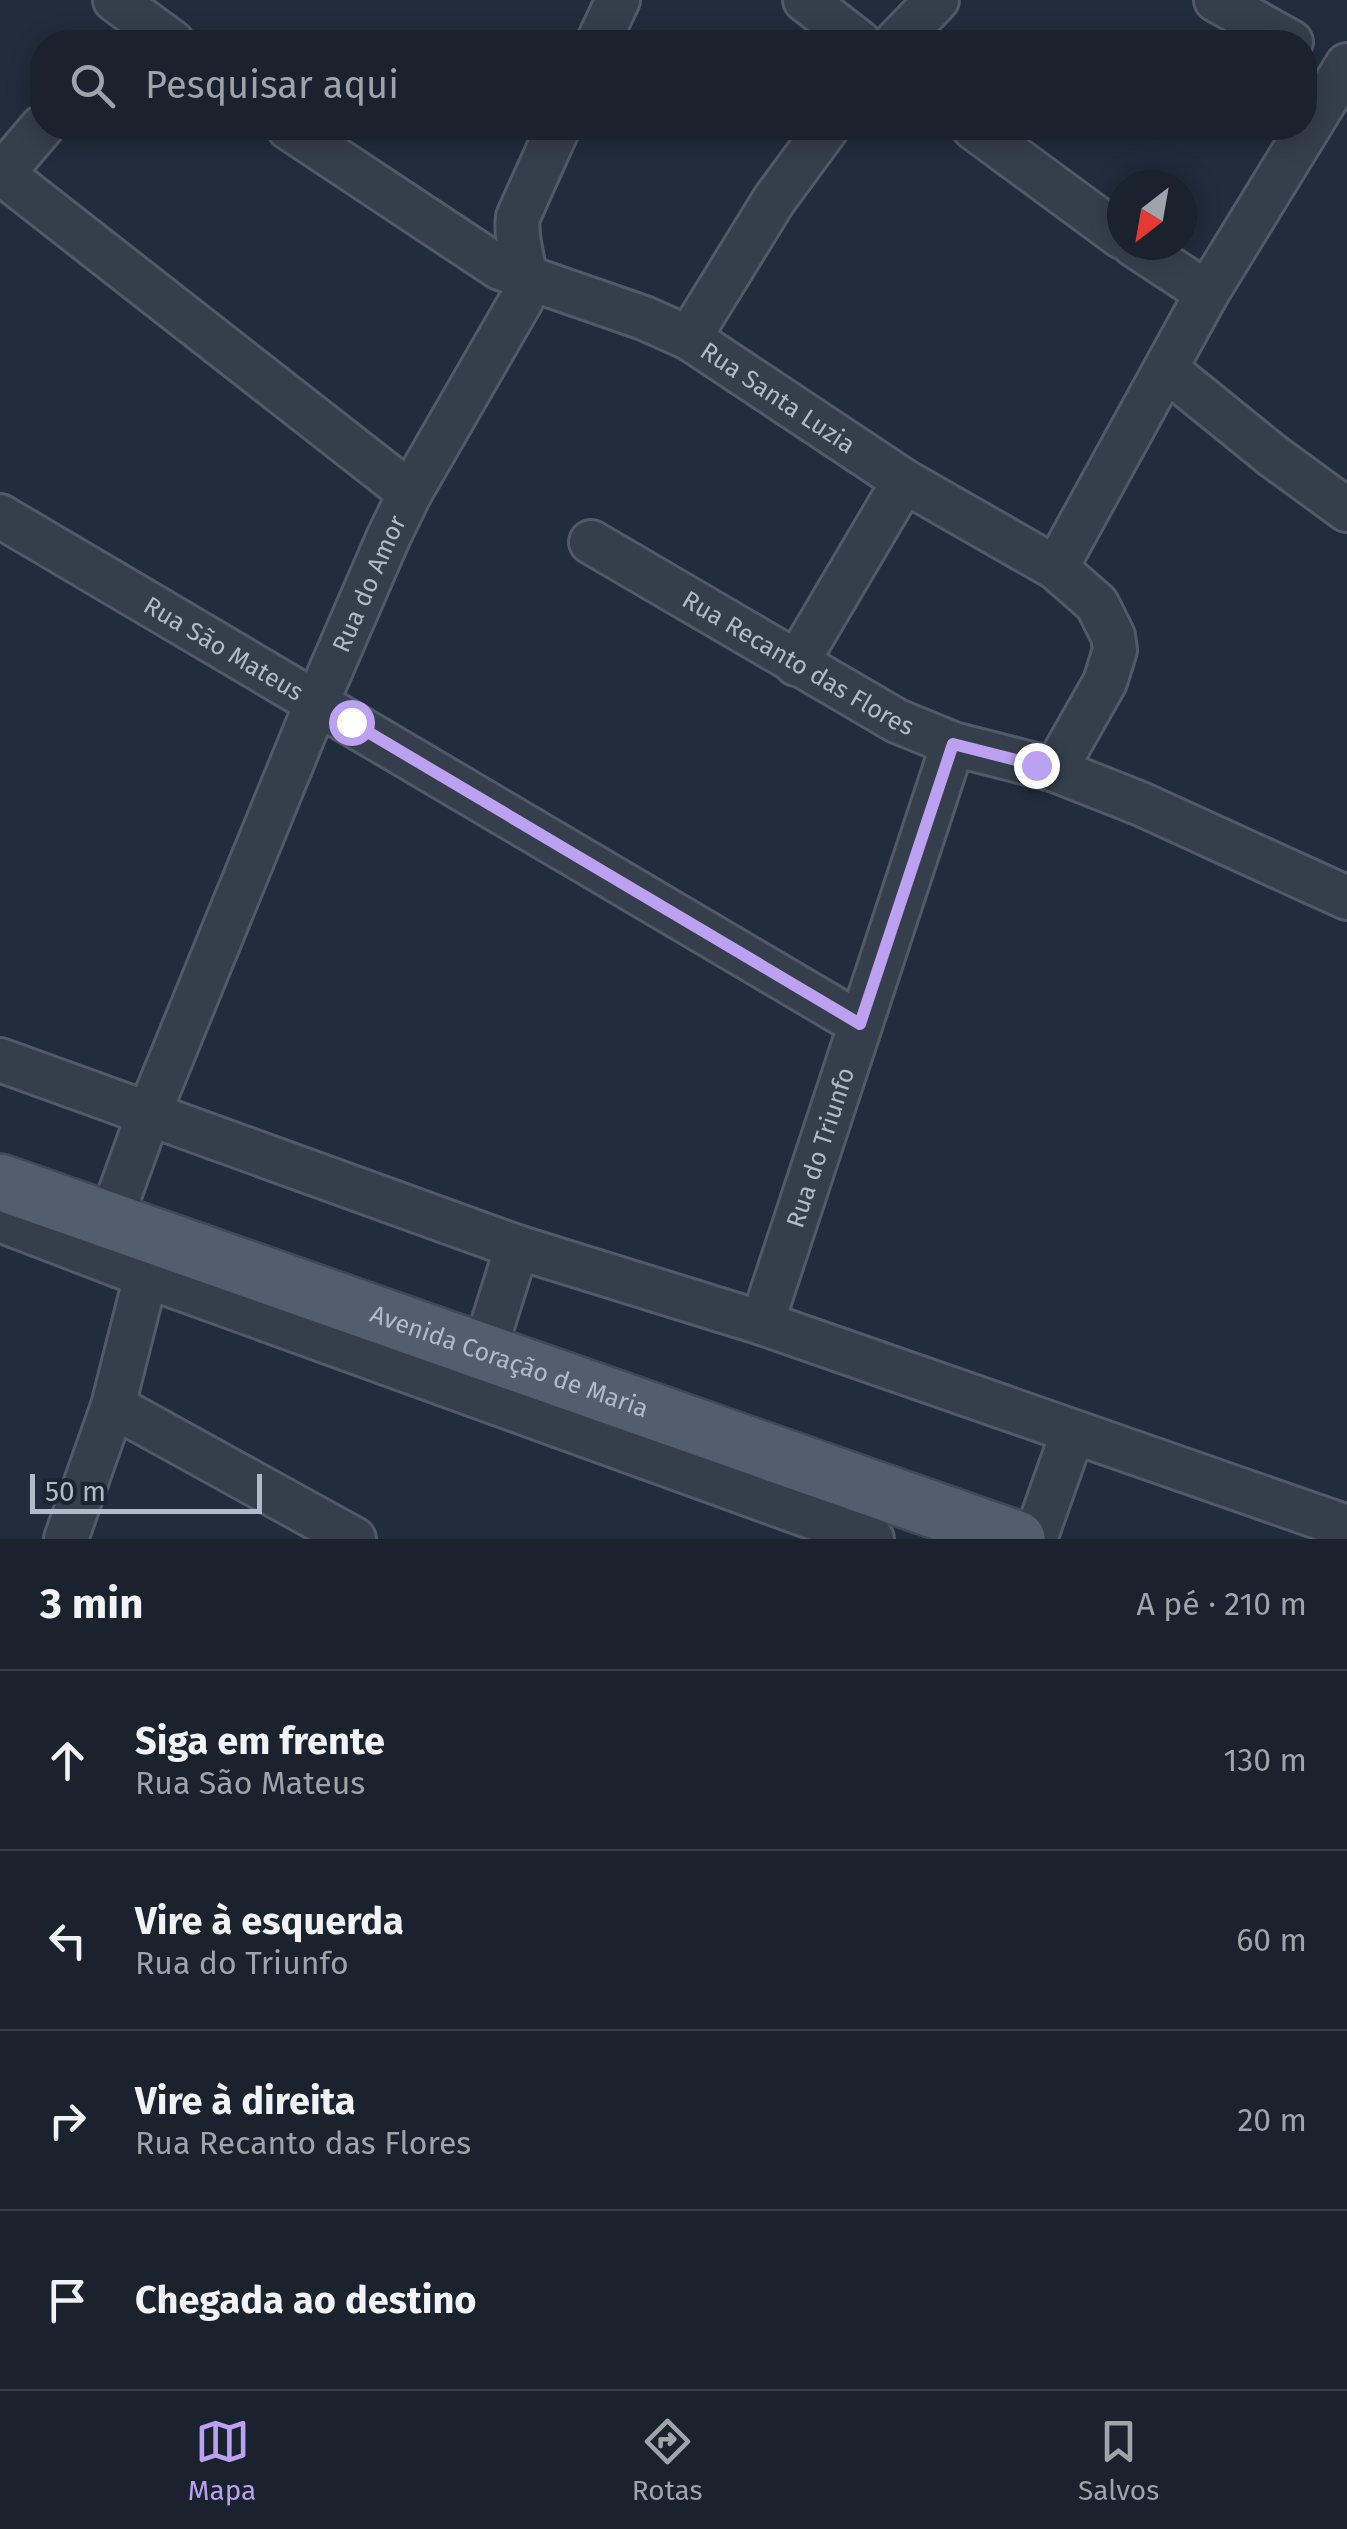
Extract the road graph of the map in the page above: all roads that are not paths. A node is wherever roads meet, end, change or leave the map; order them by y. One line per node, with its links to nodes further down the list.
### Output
1 (618, 0): 7 (street)
2 (805, 0): 8 (street)
3 (937, 0): 9 (street)
4 (1216, 0): 10 (street)
5 (125, 14): 6 (street)
6 (152, 30)
7 (604, 30)
8 (844, 30)
9 (908, 30)
10 (1269, 30)
11 (1317, 57): 12 (street)
12 (1345, 71): 13 (street)
13 (1317, 116)
14 (30, 140): 20 (street)
15 (307, 140): 23 (street, Rua Santa Luzia)
16 (553, 140): 23 (street)
17 (818, 140): 25 (street)
18 (990, 140): 21 (street)
19 (1302, 140): 24 (street)
20 (1, 173): 28 (street)
21 (1107, 225)
22 (1157, 260): 24 (street)
23 (527, 280): 25 (street, Rua Santa Luzia); 28 (street, Rua do Amor)
24 (1208, 293): 26 (street)
25 (688, 338): 27 (street, Rua Santa Luzia)
26 (1167, 370): 29 (street); 32 (street)
27 (904, 482): 32 (street, Rua Santa Luzia); 33 (street)
28 (410, 493): 34 (street, Rua do Amor)
29 (1347, 510)
30 (0, 516): 34 (street, Rua São Mateus)
31 (591, 542): 33 (street, Rua Recanto das Flores)
32 (1056, 568): 36 (street, Rua Santa Luzia)
33 (796, 664): 35 (street, Rua Recanto das Flores)
34 (317, 702): 38 (street, Rua São Mateus); 40 (street, Rua do Amor)
35 (953, 744): 36 (street, Rua Recanto das Flores); 38 (street, Rua do Triunfo)
36 (1055, 770): 37 (street, Rua Recanto das Flores)
37 (1347, 898)
38 (860, 1024): 45 (street, Rua do Triunfo)
39 (0, 1060): 40 (street)
40 (149, 1113): 43 (street, Rua do Amor); 44 (street)
41 (0, 1182): 43 (main road, Avenida Coração de Maria)
42 (0, 1220): 43 (street)
43 (138, 1245): 46 (main road, Avenida Coração de Maria); 47 (street, Rua do Amor); 52 (street)
44 (518, 1247): 45 (street); 46 (street)
45 (762, 1323): 48 (street)
46 (484, 1352): 53 (main road, Avenida Coração de Maria)
47 (114, 1406): 50 (street, Rua do Amor); 51 (street)
48 (1074, 1432): 49 (street); 54 (street)
49 (1347, 1526)
50 (66, 1539)
51 (354, 1539)
52 (872, 1539)
53 (1017, 1539)
54 (1035, 1539)

